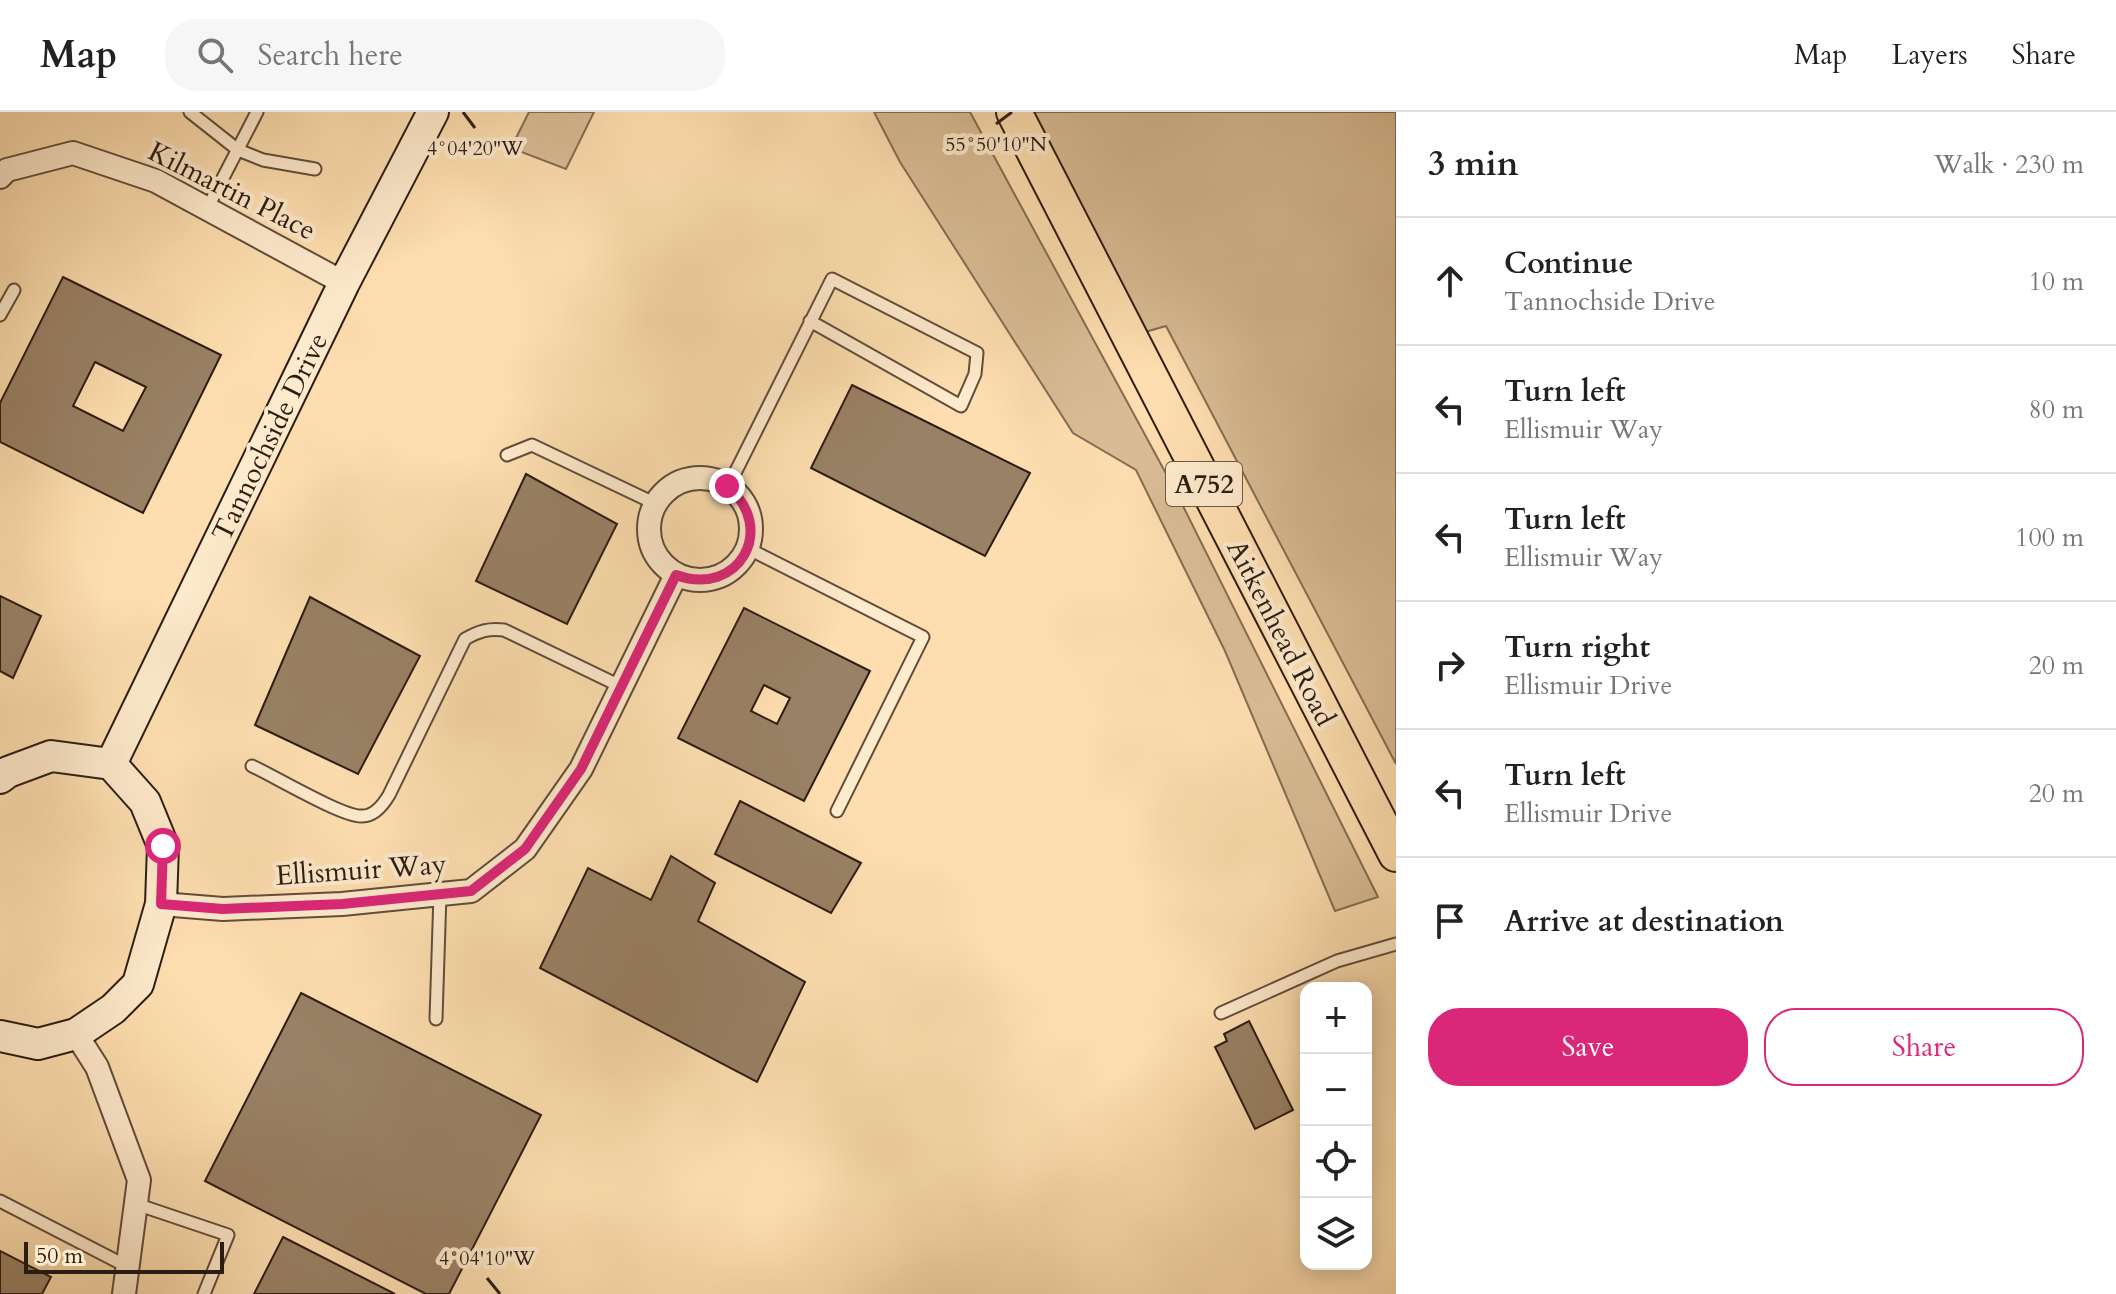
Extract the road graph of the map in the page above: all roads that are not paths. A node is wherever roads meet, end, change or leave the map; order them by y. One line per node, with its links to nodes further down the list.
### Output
1 (190, 112): 5 (lane)
2 (257, 112): 5 (lane)
3 (433, 112): 9 (street, Tannochside Drive)
4 (1014, 112): 23 (main road, Aitkenhead Road / A752)
5 (238, 150): 6 (lane); 8 (lane)
6 (315, 169)
7 (0, 177): 8 (street, Kilmartin Place)
8 (207, 209): 9 (street, Kilmartin Place)
9 (344, 283): 19 (street, Tannochside Drive)
10 (14, 290): 11 (lane)
11 (0, 315)
12 (810, 321): 12 (lane); 14 (lane)
13 (507, 455): 15 (lane)
14 (728, 487): 15 (street); 16 (street)
15 (656, 504): 17 (street)
16 (747, 548): 17 (street); 22 (lane)
17 (676, 575): 18 (street, Ellismuir Way)
18 (622, 687): 20 (lane); 24 (street, Ellismuir Way)
19 (111, 764): 21 (street); 25 (street)
20 (252, 766)
21 (0, 778)
22 (837, 811)
23 (1396, 854)
24 (440, 894): 25 (street, Ellismuir Way); 28 (lane)
25 (161, 904): 29 (street)
26 (1396, 944): 27 (lane)
27 (1221, 1013)
28 (436, 1019)
29 (76, 1034): 30 (street); 32 (street)
30 (0, 1036)
31 (0, 1201): 33 (lane)
32 (136, 1204): 33 (street); 35 (lane)
33 (128, 1267): 34 (street)
34 (124, 1294)
35 (204, 1294)

